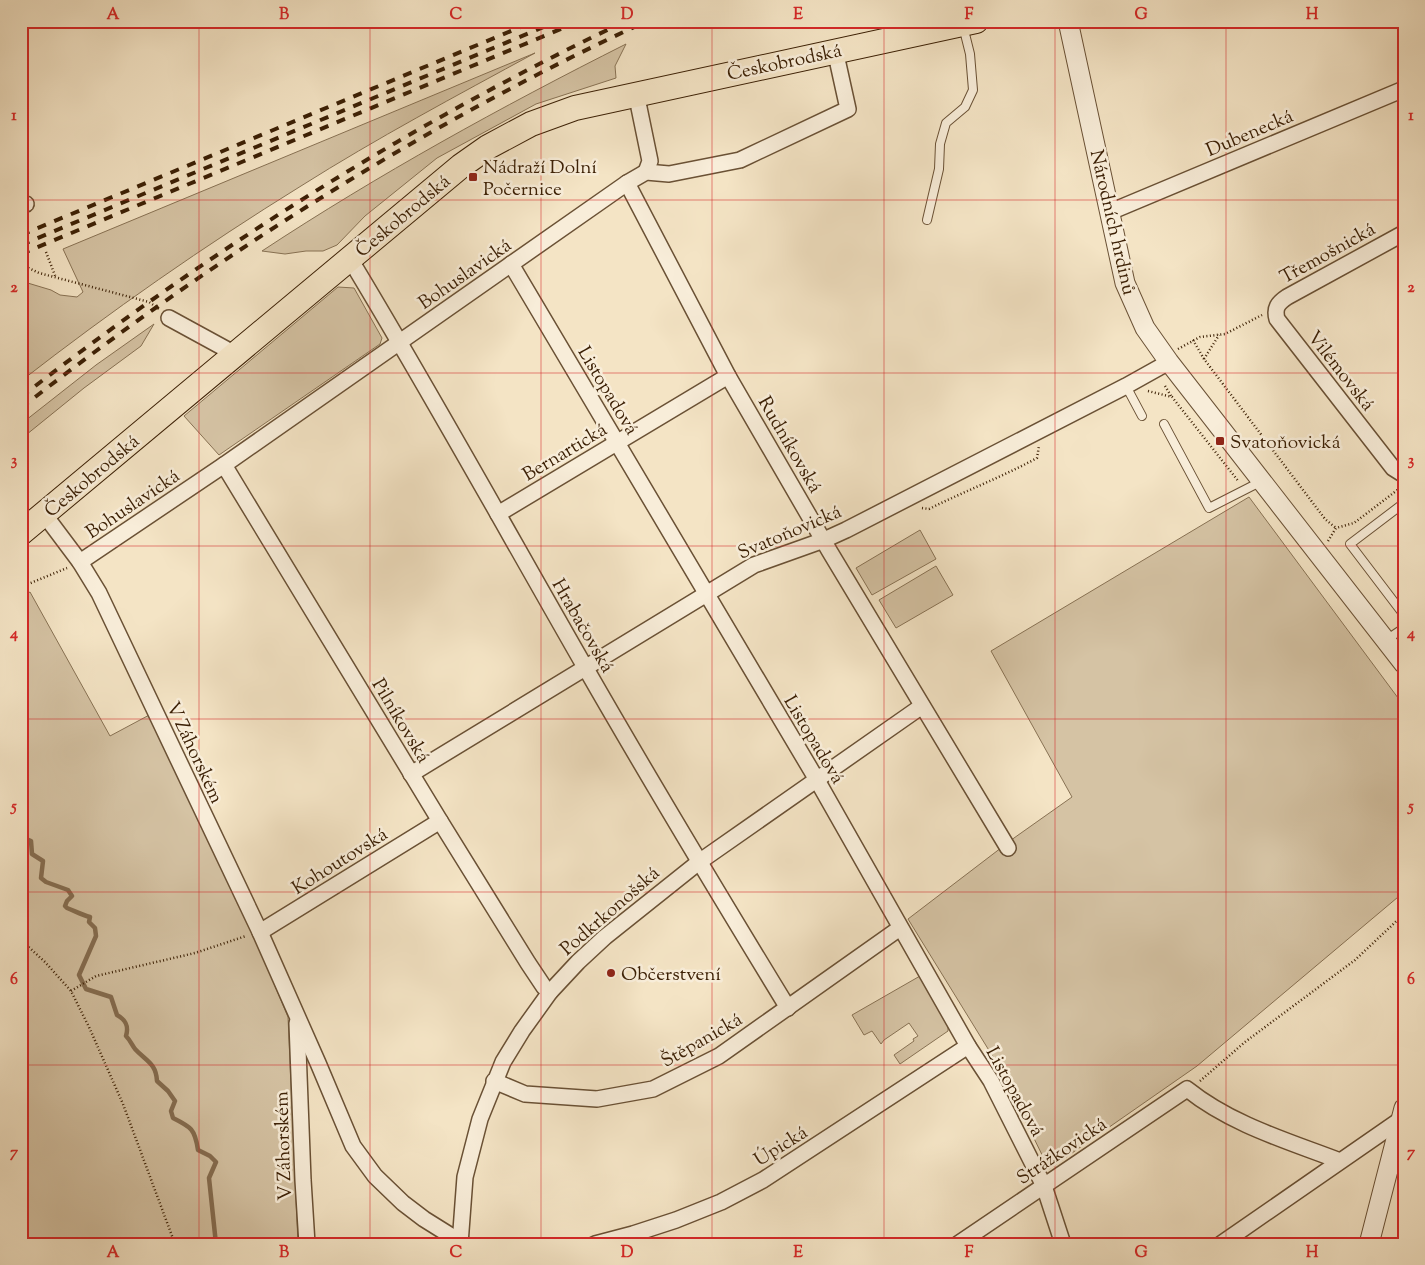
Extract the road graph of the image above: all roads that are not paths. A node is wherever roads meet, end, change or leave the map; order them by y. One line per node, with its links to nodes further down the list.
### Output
1 (1068, 21): 8 (street, Národních hrdinů)
2 (969, 23): 3 (main road, Českobrodská); 9 (lane)
3 (835, 50): 5 (main road, Českobrodská); 6 (street)
4 (1404, 89): 8 (street, Dubenecká)
5 (636, 94): 6 (street); 11 (main road, Českobrodská)
6 (646, 172): 7 (street, Bohuslavická)
7 (627, 183): 12 (street, Bohuslavická); 18 (street, Rudníkovská)
8 (1110, 212): 17 (street, Národních hrdinů)
9 (927, 220)
10 (1404, 233): 13 (street, Třemošnická)
11 (350, 258): 15 (street, Hrabačovská); 16 (main road, Českobrodská)
12 (512, 264): 15 (street, Bohuslavická); 22 (street, Listopadová)
13 (1276, 309): 24 (street, Vilémovská)
14 (169, 318): 16 (street)
15 (400, 343): 23 (street, Bohuslavická); 28 (street, Hrabačovská)
16 (236, 354): 27 (main road, Českobrodská)
17 (1171, 357): 19 (street, Svatoňovická); 25 (street, Národních hrdinů)
18 (728, 376): 22 (street, Bernartická); 30 (street, Rudníkovská)
19 (1126, 386): 20 (lane); 30 (street, Svatoňovická)
20 (1142, 416)
21 (1164, 424): 25 (lane)
22 (617, 442): 28 (street, Bernartická); 32 (street, Listopadová)
23 (224, 465): 31 (street, Bohuslavická); 39 (street, Pilníkovská)
24 (1402, 473)
25 (1262, 482): 35 (street, Národních hrdinů)
26 (1404, 503): 33 (lane)
27 (44, 514): 29 (main road, Českobrodská); 31 (street, V Záhorském)
28 (498, 514): 37 (street, Hrabačovská)
29 (21, 533)
30 (824, 540): 32 (street, Svatoňovická); 38 (street, Rudníkovská)
31 (80, 562): 45 (street, V Záhorském)
32 (707, 595): 37 (street, Svatoňovická); 40 (street, Listopadová)
33 (1404, 615)
34 (1404, 628): 35 (lane)
35 (1386, 640): 36 (street, Národních hrdinů)
36 (1404, 664)
37 (586, 669): 39 (street, Svatoňovická); 43 (street, Hrabačovská)
38 (922, 706): 40 (street, Podkrkonošská); 42 (street, Rudníkovská)
39 (411, 774): 41 (street, Pilníkovská)
40 (817, 780): 43 (street, Podkrkonošská); 44 (street, Listopadová)
41 (440, 821): 45 (street, Kohoutovská); 46 (street, Pilníkovská)
42 (1008, 848)
43 (698, 862): 46 (street, Podkrkonošská); 47 (street, Hrabačovská)
44 (900, 928): 47 (street, Štěpanická); 49 (street, Listopadová)
45 (260, 932): 48 (street, V Záhorském)
46 (550, 992): 50 (street, Podkrkonošská)
47 (788, 1008): 50 (street, Štěpanická)
48 (297, 1016): 55 (street, V Záhorském); 56 (street, V Záhorském)
49 (968, 1046): 54 (street, Listopadová); 57 (street, Úpická)
50 (494, 1081): 55 (street, Podkrkonošská)
51 (1402, 1114): 52 (street); 53 (street)
52 (1340, 1161): 54 (street, Strážkovická); 60 (street)
53 (1397, 1166): 61 (street)
54 (1044, 1186): 58 (street, Strážkovická); 59 (street, Listopadová)
55 (461, 1243)
56 (307, 1244)
57 (595, 1244)
58 (958, 1244)
59 (1063, 1244)
60 (1221, 1244)
61 (1369, 1244)

